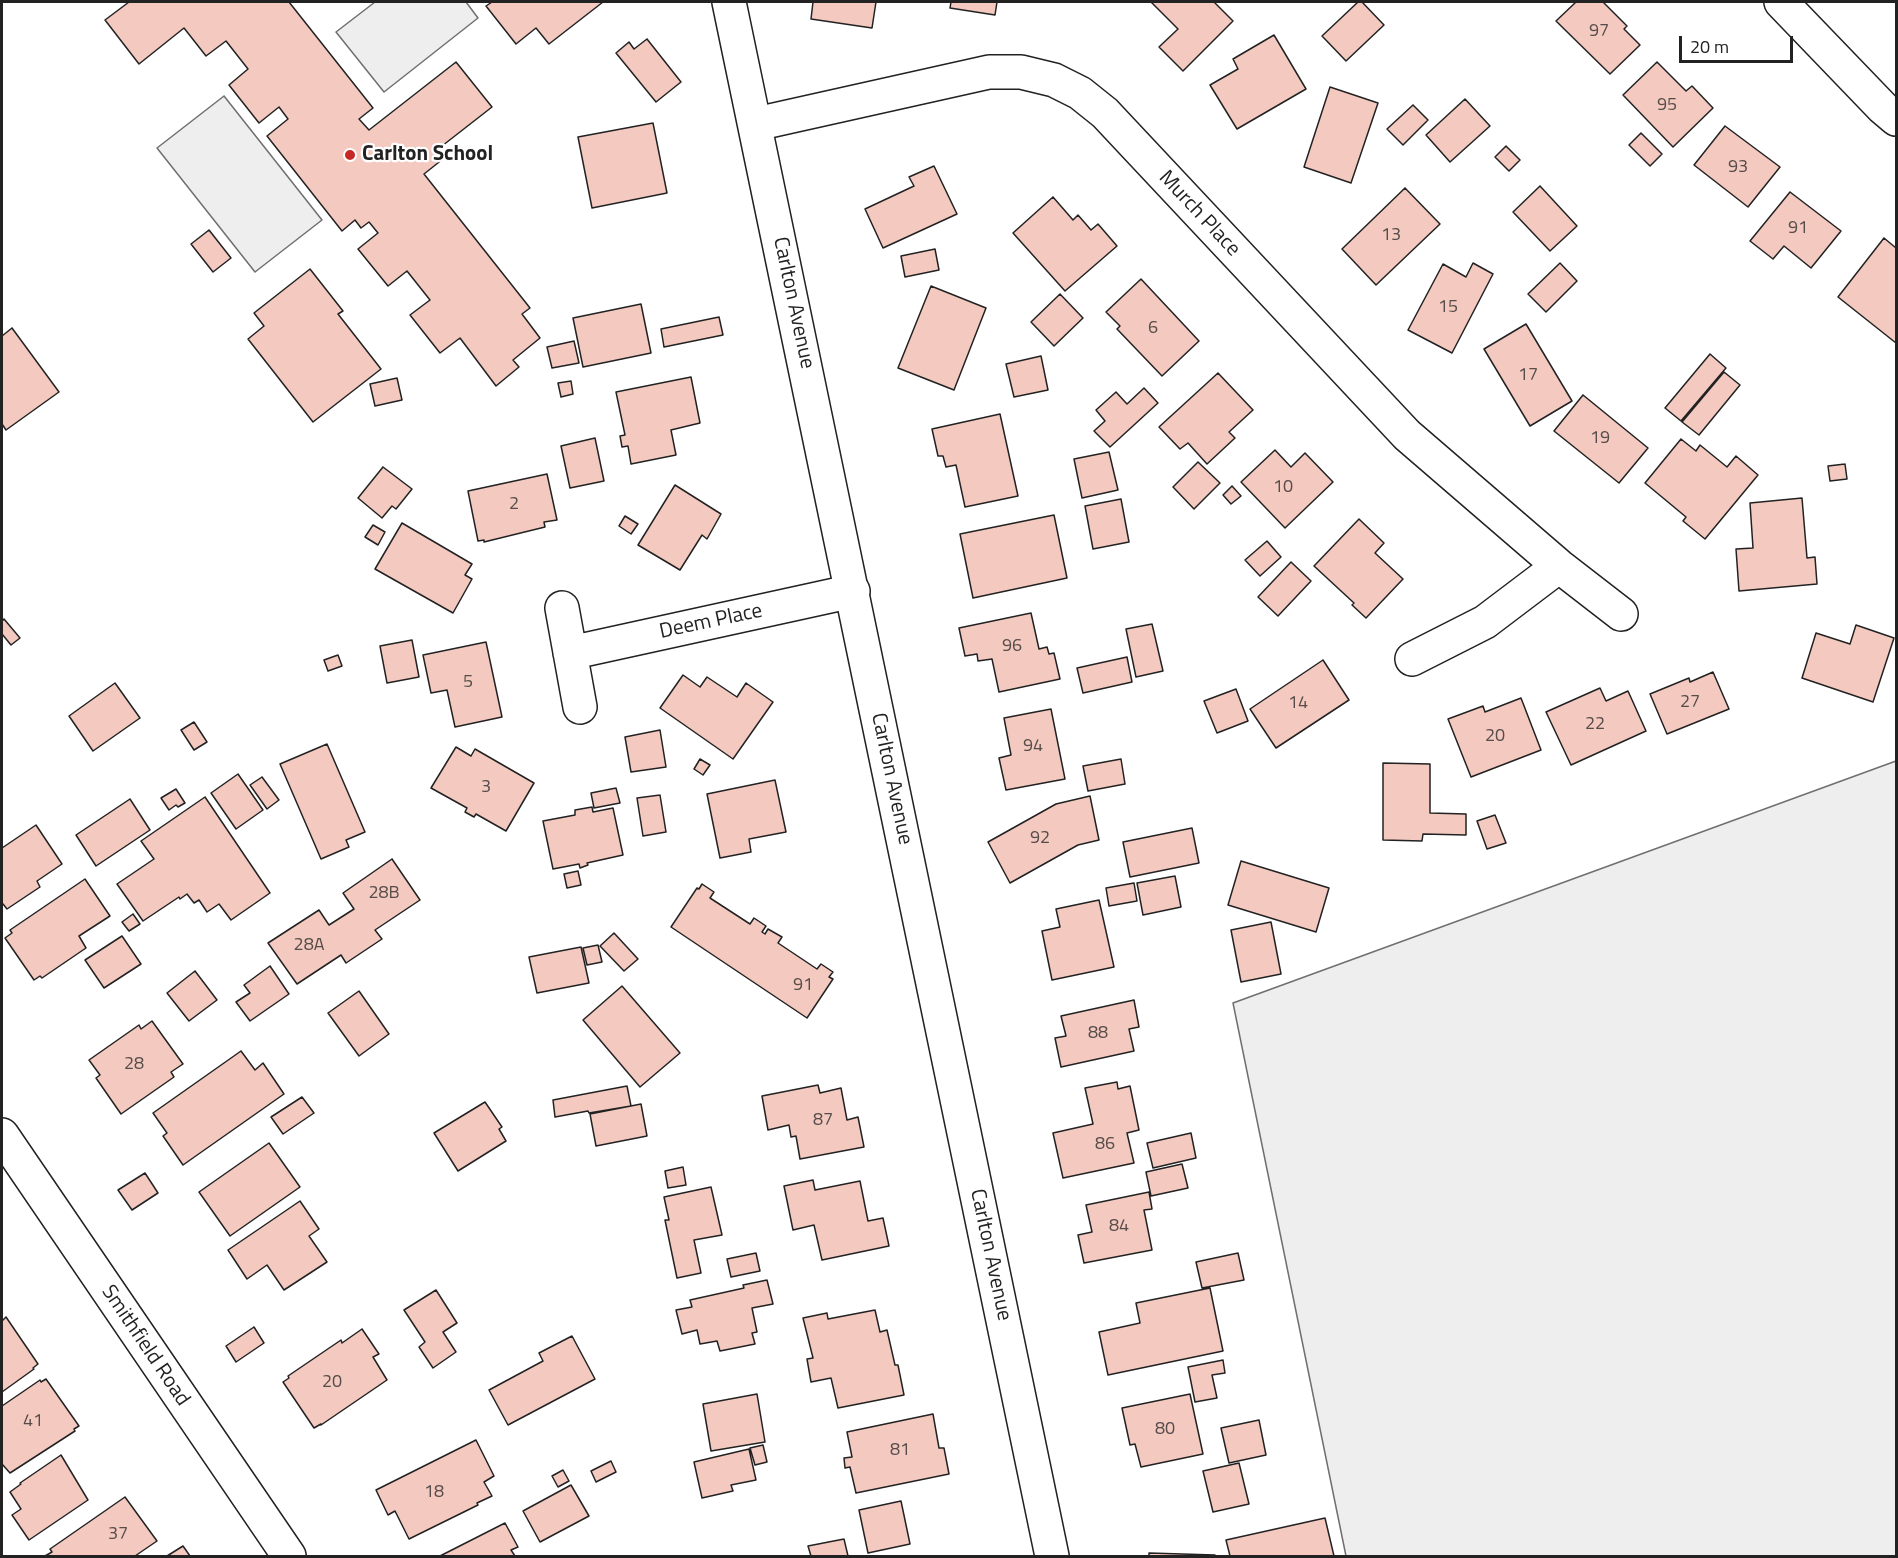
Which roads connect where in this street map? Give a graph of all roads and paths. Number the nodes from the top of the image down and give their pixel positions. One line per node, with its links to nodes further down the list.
1 (729, 2): 4 (main road, Carlton Avenue)
2 (1780, 2): 3 (main road)
3 (1896, 119)
4 (756, 124): 5 (main road, Murch Place); 6 (main road, Carlton Avenue)
5 (1559, 566): 8 (main road, Murch Place); 10 (main road)
6 (853, 591): 9 (main road, Deem Place); 14 (main road, Carlton Avenue)
7 (562, 608): 9 (main road)
8 (1622, 614)
9 (570, 653): 11 (main road)
10 (1412, 659)
11 (580, 706)
12 (2, 1135): 13 (main road, Smithfield Road)
13 (289, 1557)
14 (1052, 1557)

